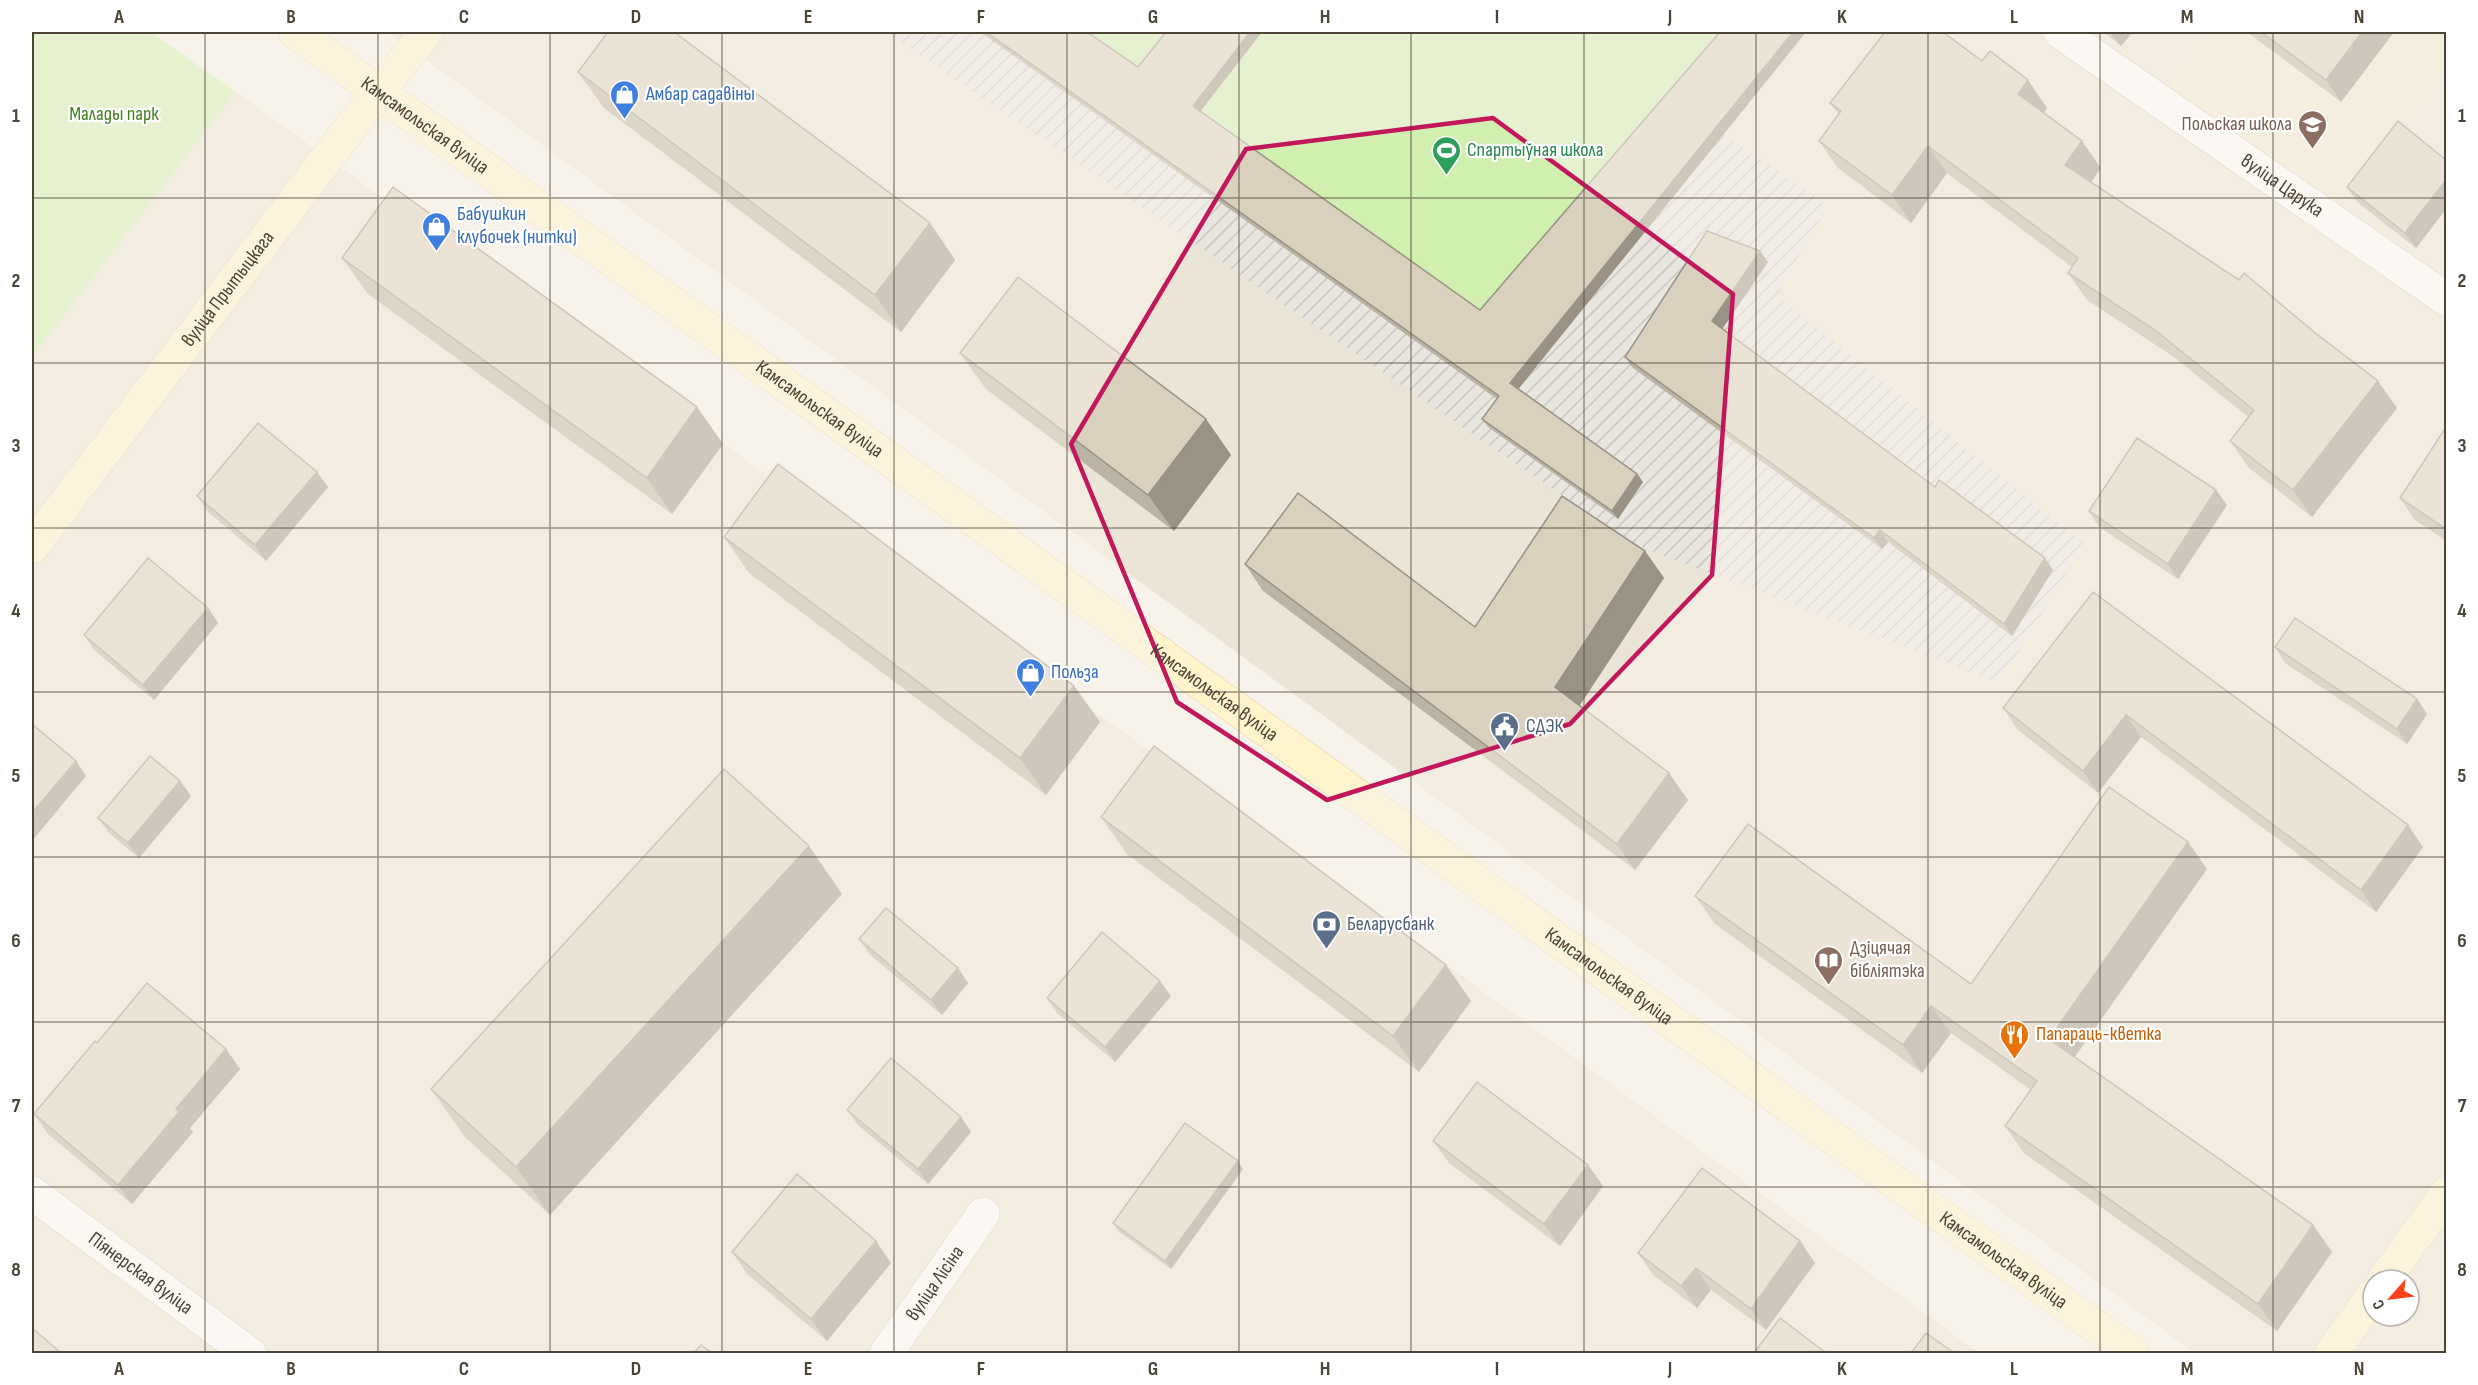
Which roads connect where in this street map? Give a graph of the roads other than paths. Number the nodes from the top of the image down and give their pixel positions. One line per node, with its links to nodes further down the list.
1 (295, 32): 4 (main road, Камсамольская вуліца)
2 (426, 32): 4 (main road, вуліца Прытыцкага)
3 (2060, 32): 5 (street, вуліца Царука)
4 (379, 90): 6 (main road, вуліца Прытыцкага); 14 (main road, Камсамольская вуліца)
5 (2446, 298)
6 (32, 547)
7 (32, 1193): 12 (street, Піянерская вуліца)
8 (2446, 1194): 10 (main road)
9 (983, 1214): 13 (street, вуліца Лісіна)
10 (2393, 1268)
11 (2361, 1312): 15 (main road)
12 (250, 1353)
13 (885, 1353)
14 (2134, 1353)
15 (2331, 1353)

